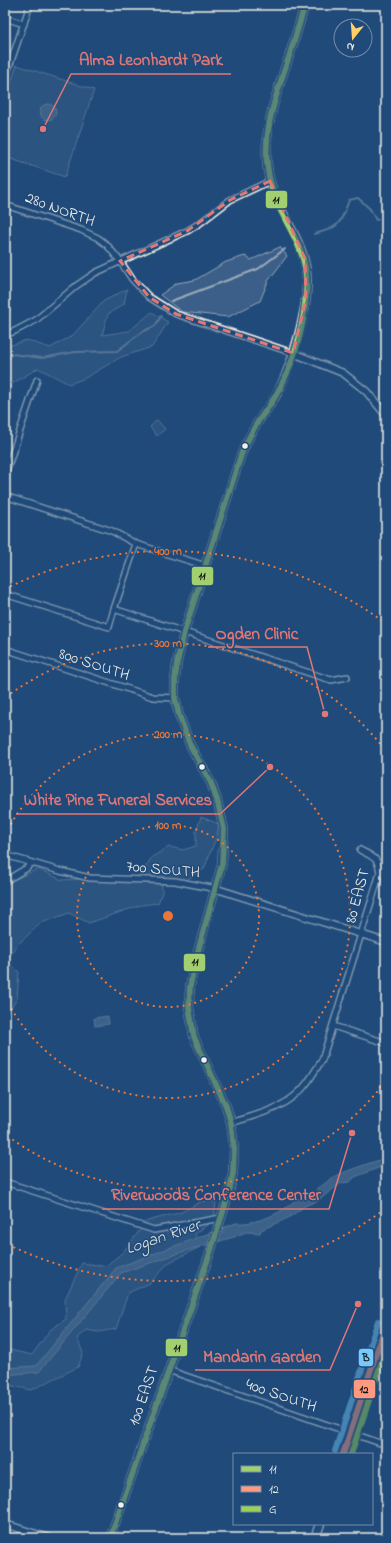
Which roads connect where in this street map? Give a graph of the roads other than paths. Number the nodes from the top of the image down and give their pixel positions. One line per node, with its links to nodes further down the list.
1 (30, 5): 4 (street)
2 (305, 5): 6 (main road, 100 EAST)
3 (5, 18): 4 (street)
4 (24, 24): 5 (street)
5 (5, 79)
6 (270, 181): 8 (street); 10 (main road, 100 EAST)
7 (5, 205): 8 (street, 280 NORTH)
8 (120, 261): 9 (street); 10 (street, 280 NORTH)
9 (5, 334)
10 (293, 353): 12 (street); 17 (main road, 100 EAST)
11 (37, 380): 13 (street)
12 (386, 415)
13 (8, 458): 14 (street)
14 (5, 475)
15 (5, 496): 16 (street)
16 (136, 544): 17 (street); 19 (street)
17 (206, 566): 20 (main road, 100 EAST)
18 (5, 594): 19 (street)
19 (114, 609): 20 (street)
20 (184, 632): 22 (street); 23 (main road, 100 EAST)
21 (5, 649): 23 (street, 800 SOUTH)
22 (347, 677)
23 (175, 698): 28 (main road, 100 EAST)
24 (360, 850): 29 (street, 80 EAST)
25 (5, 855): 26 (street, 700 SOUTH)
26 (31, 863): 27 (street); 28 (street, 700 SOUTH)
27 (5, 881)
28 (217, 889): 29 (street, 700 SOUTH); 33 (main road, 100 EAST)
29 (361, 934): 30 (street, 700 SOUTH); 31 (street, 80 EAST)
30 (386, 942)
31 (333, 1026): 32 (street); 33 (street, 80 EAST)
32 (386, 1043)
33 (231, 1122): 35 (main road, 100 EAST)
34 (5, 1182): 35 (street)
35 (221, 1218): 37 (main road, 100 EAST)
36 (386, 1324): 38 (highway)
37 (168, 1370): 38 (street, 400 SOUTH); 44 (main road, 100 EAST)
38 (350, 1433): 39 (street, 400 SOUTH); 40 (highway)
39 (386, 1445)
40 (343, 1453)
41 (5, 1524): 43 (street)
42 (320, 1525): 45 (highway)
43 (49, 1538)
44 (110, 1538)
45 (315, 1538)

